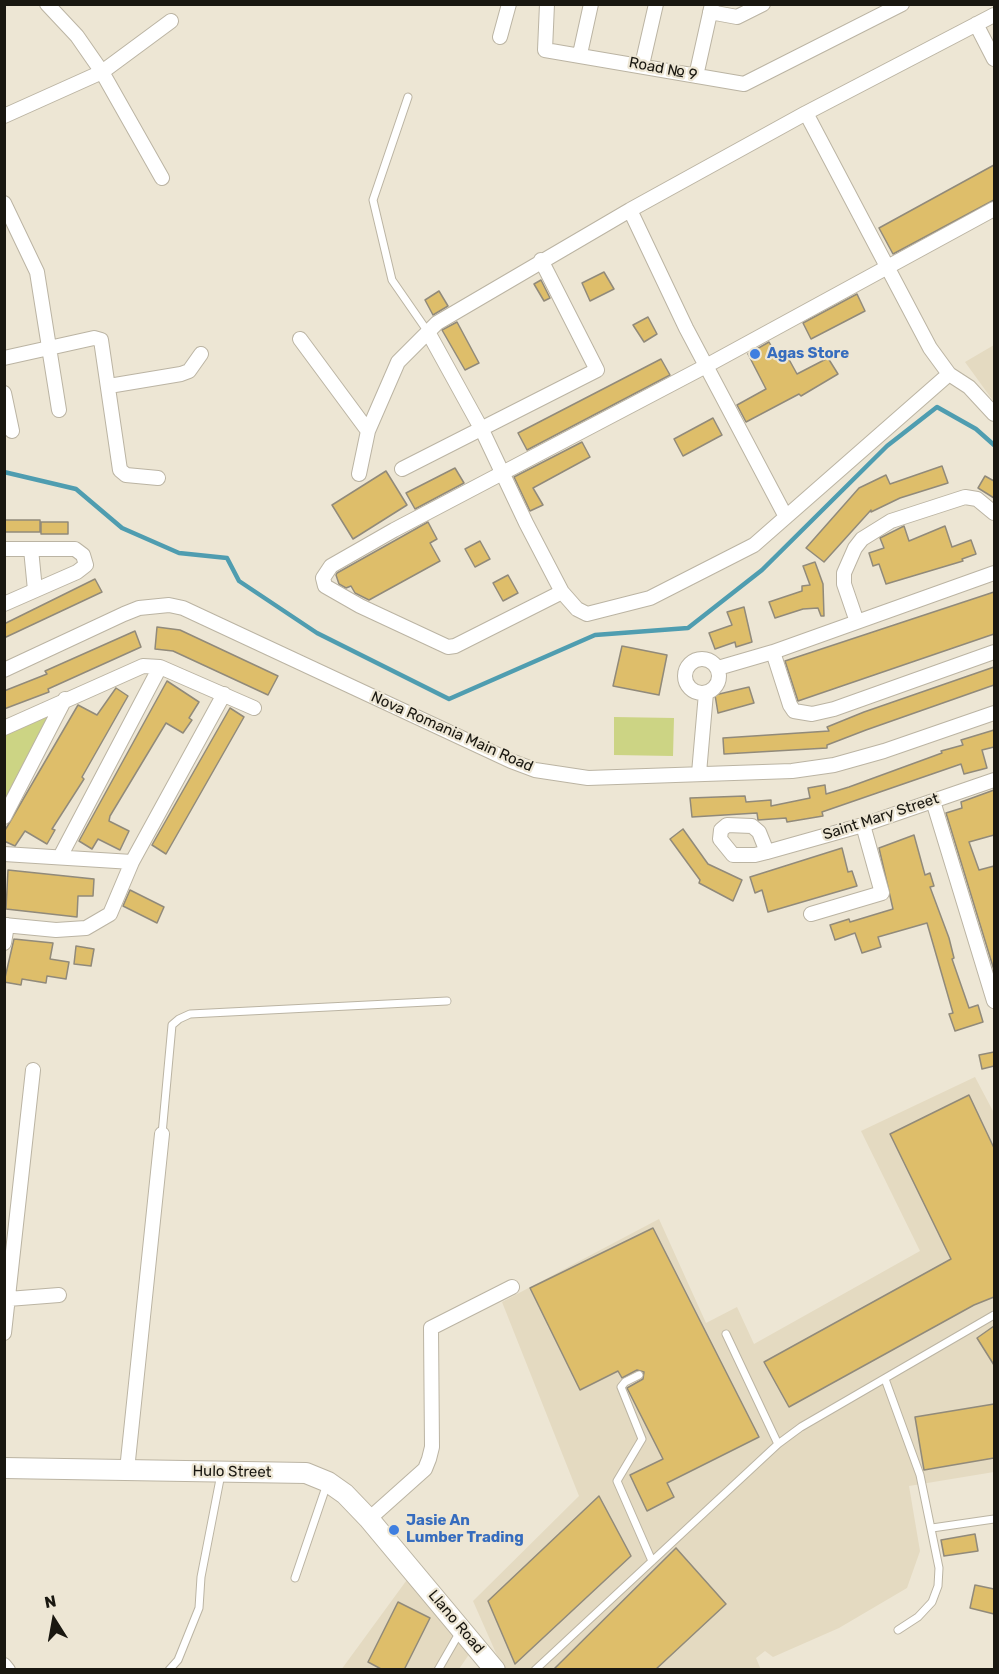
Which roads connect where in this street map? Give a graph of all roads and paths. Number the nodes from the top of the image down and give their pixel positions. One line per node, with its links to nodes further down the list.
1 (47, 4): 18 (street)
2 (509, 4): 14 (street)
3 (547, 4): 15 (street, Road № 9)
4 (591, 4): 15 (street)
5 (656, 4): 17 (street)
6 (763, 4): 9 (street)
7 (868, 4): 11 (street)
8 (902, 4): 11 (street)
9 (711, 8): 19 (street)
10 (994, 15): 13 (street)
11 (875, 18): 19 (street, Road № 9)
12 (171, 21): 18 (street)
13 (976, 24): 16 (street); 21 (street)
14 (500, 38)
15 (580, 54): 17 (street, Road № 9)
16 (994, 59)
17 (642, 65): 19 (street, Road № 9)
18 (102, 72): 22 (street); 23 (street)
19 (696, 76)
20 (408, 97): 29 (lane)
21 (806, 113): 26 (street); 28 (street)
22 (4, 116)
23 (162, 178)
24 (4, 203): 31 (street)
25 (994, 209): 28 (street)
26 (630, 210): 27 (street); 34 (street)
27 (541, 260): 29 (street); 40 (street)
28 (886, 267): 34 (street); 35 (street)
29 (428, 332): 40 (street); 42 (street)
30 (300, 339): 42 (street)
31 (47, 348): 33 (street); 36 (street); 38 (street)
32 (201, 354): 36 (street)
33 (4, 358)
34 (706, 366): 45 (street); 48 (street)
35 (950, 374): 39 (street); 48 (street)
36 (110, 386): 46 (street)
37 (4, 393): 41 (street)
38 (59, 410)
39 (994, 414)
40 (482, 430): 43 (street); 45 (street)
41 (12, 431)
42 (368, 431): 44 (street)
43 (402, 470)
44 (359, 474)
45 (501, 474): 53 (street); 53 (street)
46 (158, 478)
47 (994, 513): 55 (street)
48 (786, 517): 53 (street)
49 (4, 549): 50 (street)
50 (31, 549): 52 (street); 52 (street)
51 (994, 573): 55 (street)
52 (35, 590): 54 (street)
53 (562, 591)
54 (4, 604)
55 (857, 622): 56 (street)
56 (773, 652): 57 (street); 59 (street)
57 (994, 652)
58 (160, 667): 62 (street); 63 (street); 74 (street)
59 (718, 668): 61 (street); 61 (street)
60 (4, 670): 67 (street, Nova Romania Main Road)
61 (706, 693): 67 (street)
62 (224, 694): 64 (street); 75 (street)
63 (65, 699): 66 (street); 70 (street)
64 (254, 708)
65 (994, 713): 67 (street, Nova Romania Main Road)
66 (4, 728)
67 (699, 773)
68 (994, 780): 69 (street, Saint Mary Street)
69 (933, 801): 71 (street, Saint Mary Street); 80 (street)
70 (4, 817)
71 (863, 825): 72 (street, Saint Mary Street); 76 (street)
72 (767, 852)
73 (4, 854): 74 (street)
74 (60, 856): 75 (street)
75 (132, 862): 77 (street)
76 (811, 915)
77 (6, 925): 78 (street)
78 (4, 943)
79 (447, 1001): 82 (lane)
80 (994, 1001)
81 (33, 1070): 85 (street)
82 (162, 1134): 93 (street)
83 (512, 1287): 96 (street)
84 (58, 1295): 85 (street)
85 (8, 1299): 87 (street)
86 (994, 1315): 90 (lane)
87 (4, 1333)
88 (726, 1334): 91 (lane)
89 (639, 1375): 99 (lane)
90 (885, 1379): 91 (lane); 98 (lane)
91 (778, 1444): 99 (lane)
92 (4, 1468): 93 (main road, Hulo Street)
93 (127, 1470): 94 (main road, Hulo Street)
94 (221, 1472): 95 (main road, Hulo Street); 106 (lane)
95 (328, 1482): 96 (main road, Hulo Street); 101 (lane)
96 (369, 1519): 100 (main road, Hulo Street)
97 (994, 1519): 98 (lane)
98 (932, 1528): 103 (lane)
99 (652, 1561): 109 (lane)
100 (417, 1575): 102 (main road, Llano Road)
101 (295, 1578)
102 (462, 1628): 107 (lane); 108 (main road, Llano Road)
103 (898, 1630)
104 (4, 1665): 105 (street)
105 (8, 1670)
106 (169, 1670)
107 (438, 1670)
108 (495, 1670)
109 (535, 1670)

